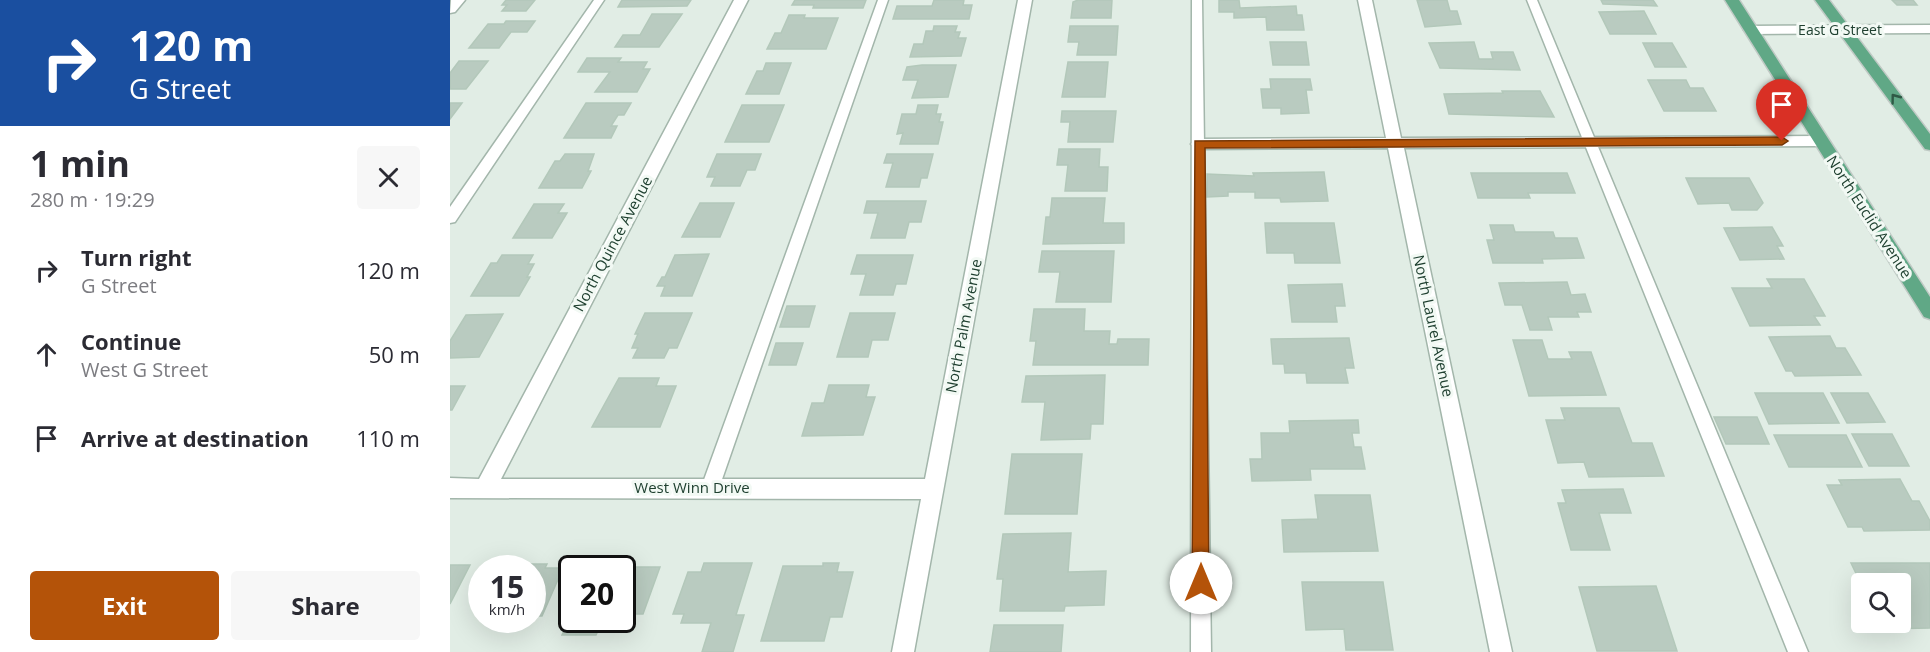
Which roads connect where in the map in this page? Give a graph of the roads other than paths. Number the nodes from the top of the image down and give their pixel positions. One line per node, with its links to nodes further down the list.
1 (458, 0): 11 (street)
2 (599, 0): 20 (lane)
3 (741, 0): 23 (street, North Quince Avenue)
4 (883, 0): 24 (lane)
5 (1025, 0): 25 (street, North Palm Avenue)
6 (1197, 0): 17 (lane)
7 (1365, 0): 18 (street, North Laurel Avenue)
8 (1532, 0): 16 (lane)
9 (1732, 0): 13 (main road, North Euclid Avenue)
10 (1822, 0): 14 (main road)
11 (450, 9)
12 (1930, 29): 14 (street, East G Street)
13 (1751, 30): 14 (street, East G Street); 15 (main road, North Euclid Avenue)
14 (1845, 30): 19 (main road, one-way to 14)
15 (1819, 141): 16 (street); 21 (main road, North Euclid Avenue)
16 (1590, 142): 18 (street); 29 (lane)
17 (1199, 144): 18 (street); 27 (lane)
18 (1395, 145): 28 (street, North Laurel Avenue)
19 (1930, 145)
20 (450, 218)
21 (1930, 312)
22 (450, 488): 23 (street, West Winn Drive)
23 (485, 488): 24 (street, West Winn Drive)
24 (711, 488): 25 (street, West Winn Drive)
25 (934, 489): 26 (street, North Palm Avenue)
26 (903, 652)
27 (1201, 652)
28 (1501, 652)
29 (1798, 652)

